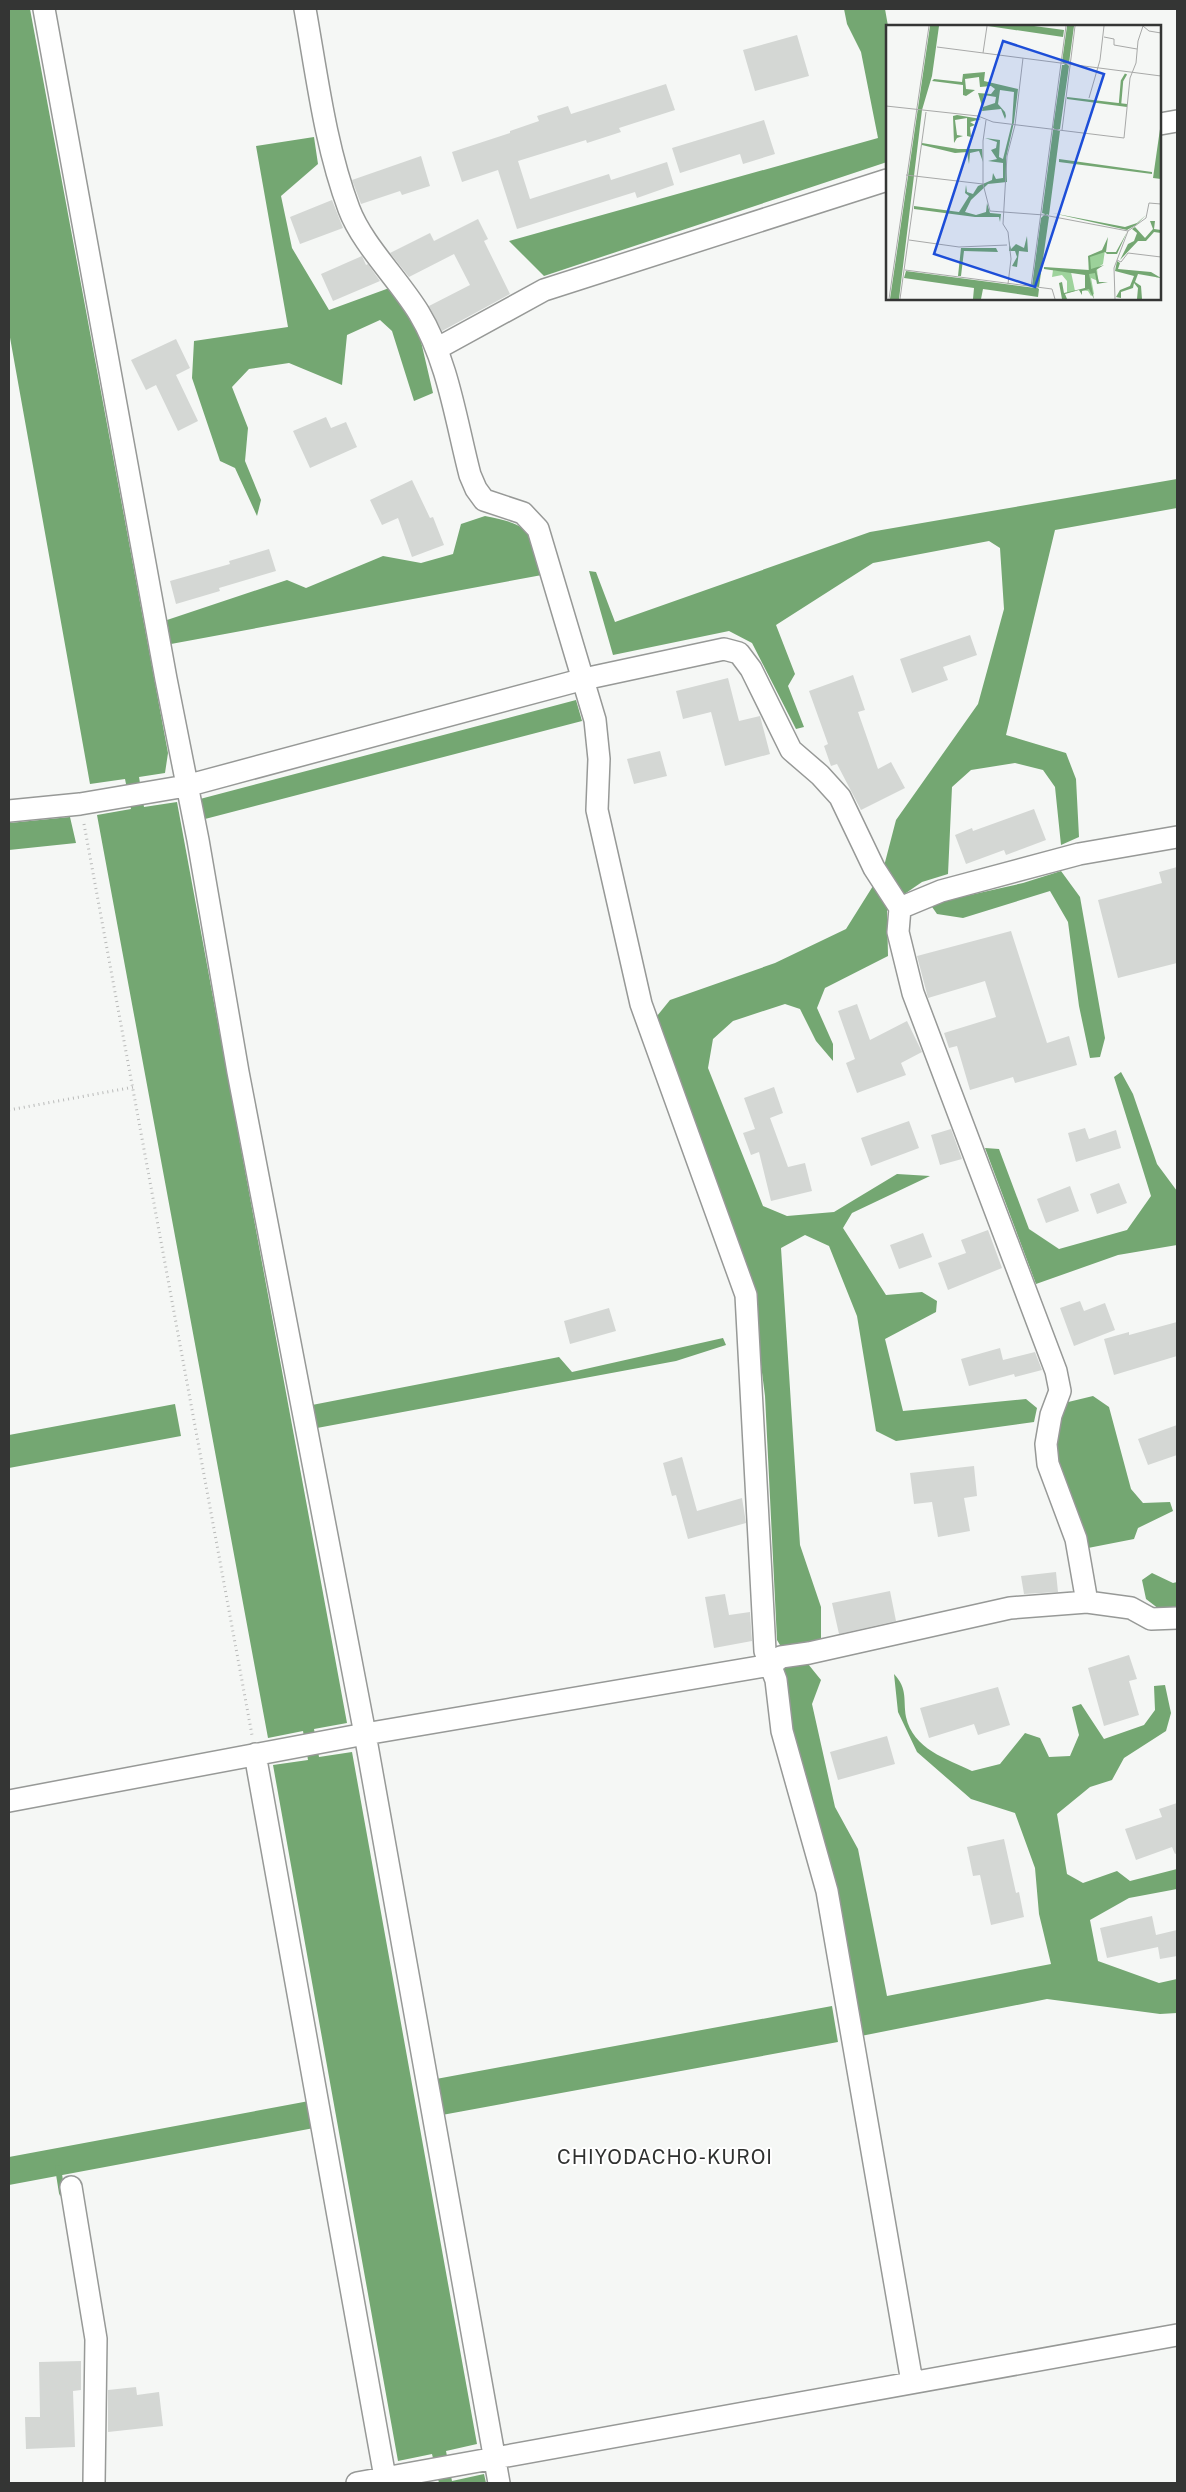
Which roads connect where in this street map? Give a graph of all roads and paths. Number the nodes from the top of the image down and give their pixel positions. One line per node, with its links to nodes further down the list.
1 (44, 9): 8 (street)
2 (305, 9): 6 (street)
3 (1177, 121): 4 (street)
4 (1161, 124)
5 (886, 180): 6 (street)
6 (438, 348): 7 (street)
7 (584, 679): 8 (street); 12 (street); 17 (street)
8 (186, 786): 9 (street); 18 (street)
9 (80, 804): 10 (street); 13 (path)
10 (9, 810)
11 (1177, 837): 12 (street)
12 (900, 908): 15 (street)
13 (134, 1087): 14 (path); 19 (path)
14 (9, 1110)
15 (1086, 1602): 16 (street); 17 (street)
16 (1177, 1618)
17 (776, 1661): 18 (street); 23 (street)
18 (365, 1734): 19 (street); 24 (street)
19 (256, 1754): 20 (street); 25 (street)
20 (9, 1801)
21 (71, 2187): 26 (street)
22 (1177, 2335): 23 (street)
23 (912, 2382): 24 (street)
24 (494, 2459): 25 (street); 28 (street)
25 (386, 2481): 27 (street)
26 (94, 2483)
27 (357, 2483)
28 (499, 2483)

